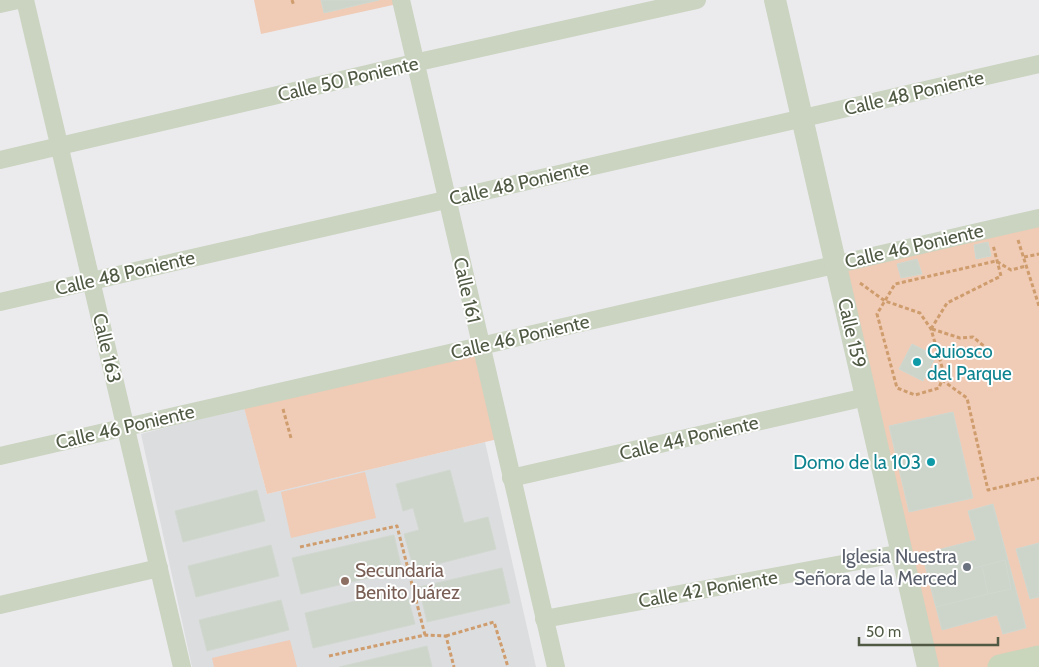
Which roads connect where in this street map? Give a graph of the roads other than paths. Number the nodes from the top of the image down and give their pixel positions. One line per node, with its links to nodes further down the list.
1 (18, 0): 6 (street)
2 (25, 0): 10 (street, Calle 163)
3 (401, 0): 7 (street, Calle 161)
4 (697, 0): 7 (street, Calle 50 Poniente)
5 (775, 0): 9 (street, Calle 159)
6 (0, 4)
7 (414, 63): 10 (street, Calle 50 Poniente); 12 (street, Calle 161)
8 (1039, 64): 9 (street, Calle 48 Poniente)
9 (802, 118): 12 (street, Calle 48 Poniente); 14 (street, Calle 159)
10 (60, 146): 11 (street, Calle 50 Poniente); 15 (street, Calle 163)
11 (0, 160)
12 (446, 200): 15 (street, Calle 48 Poniente); 17 (street, Calle 161)
13 (1039, 218): 14 (street, Calle 46 Poniente)
14 (836, 264): 17 (street, Calle 46 Poniente); 18 (street, Calle 159)
15 (92, 281): 16 (street, Calle 48 Poniente); 19 (street, Calle 163)
16 (0, 302)
17 (480, 346): 19 (street, Calle 46 Poniente); 21 (street, Calle 161)
18 (866, 397): 21 (street, Calle 44 Poniente); 22 (street, Calle 159)
19 (126, 427): 20 (street, Calle 46 Poniente); 23 (street, Calle 163)
20 (0, 456)
21 (511, 478): 25 (street, Calle 161)
22 (902, 553): 25 (street, Calle 42 Poniente); 29 (street, Calle 159)
23 (159, 568): 24 (street); 27 (street, Calle 163)
24 (0, 605)
25 (544, 619): 28 (street, Calle 161)
26 (1039, 658): 30 (main road)
27 (182, 667)
28 (556, 667)
29 (928, 667)
30 (1000, 667)

